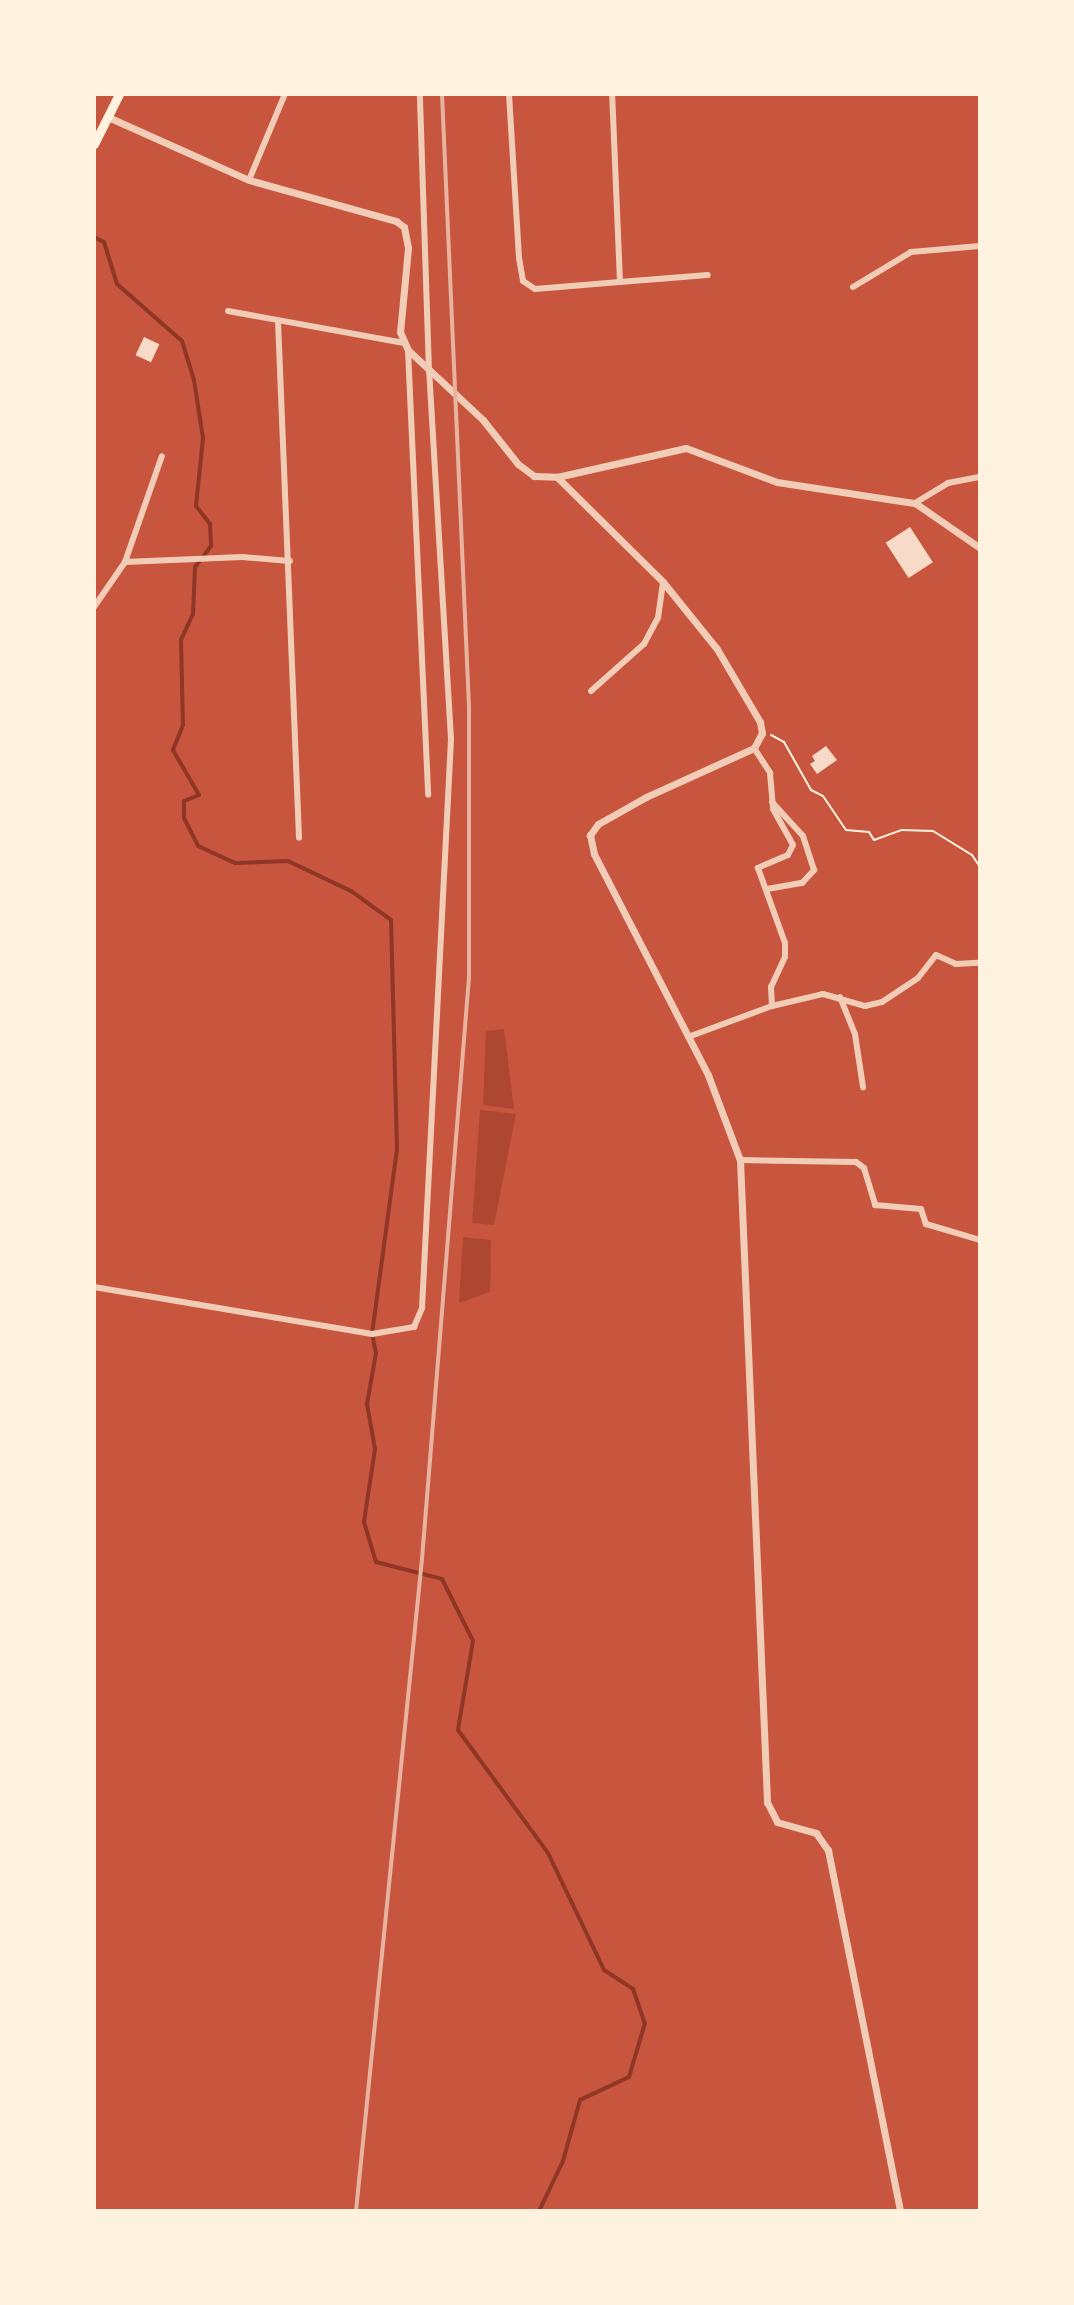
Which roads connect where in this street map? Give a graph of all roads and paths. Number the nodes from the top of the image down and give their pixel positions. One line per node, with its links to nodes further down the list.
1 (119, 94): 6 (highway)
2 (285, 94): 8 (street)
3 (420, 94): 16 (street)
4 (509, 94): 11 (street)
5 (612, 94): 11 (street)
6 (108, 117): 7 (highway); 8 (street)
7 (94, 144)
8 (249, 180): 15 (street)
9 (980, 246): 12 (street)
10 (708, 275): 11 (street)
11 (620, 282)
12 (853, 287)
13 (228, 311): 14 (street)
14 (278, 321): 15 (street); 22 (street)
15 (406, 346): 16 (street); 29 (street)
16 (429, 371): 18 (street); 41 (street)
17 (162, 456): 23 (street)
18 (557, 477): 20 (street); 24 (street)
19 (980, 477): 20 (street)
20 (915, 503): 21 (street)
21 (980, 548)
22 (290, 561): 23 (street); 31 (street)
23 (125, 562): 25 (street)
24 (663, 582): 26 (street); 27 (street)
25 (94, 607)
26 (591, 691)
27 (762, 733): 28 (street); 32 (path)
28 (754, 748): 30 (street); 37 (street)
29 (428, 795)
30 (772, 802): 33 (street); 33 (street)
31 (299, 838)
32 (980, 867)
33 (767, 889): 36 (street)
34 (978, 963): 35 (street)
35 (840, 997): 36 (street); 38 (street)
36 (772, 1006): 37 (street)
37 (688, 1037): 39 (street)
38 (863, 1087)
39 (740, 1160): 40 (street); 42 (street)
40 (980, 1240)
41 (94, 1287)
42 (900, 2211)

